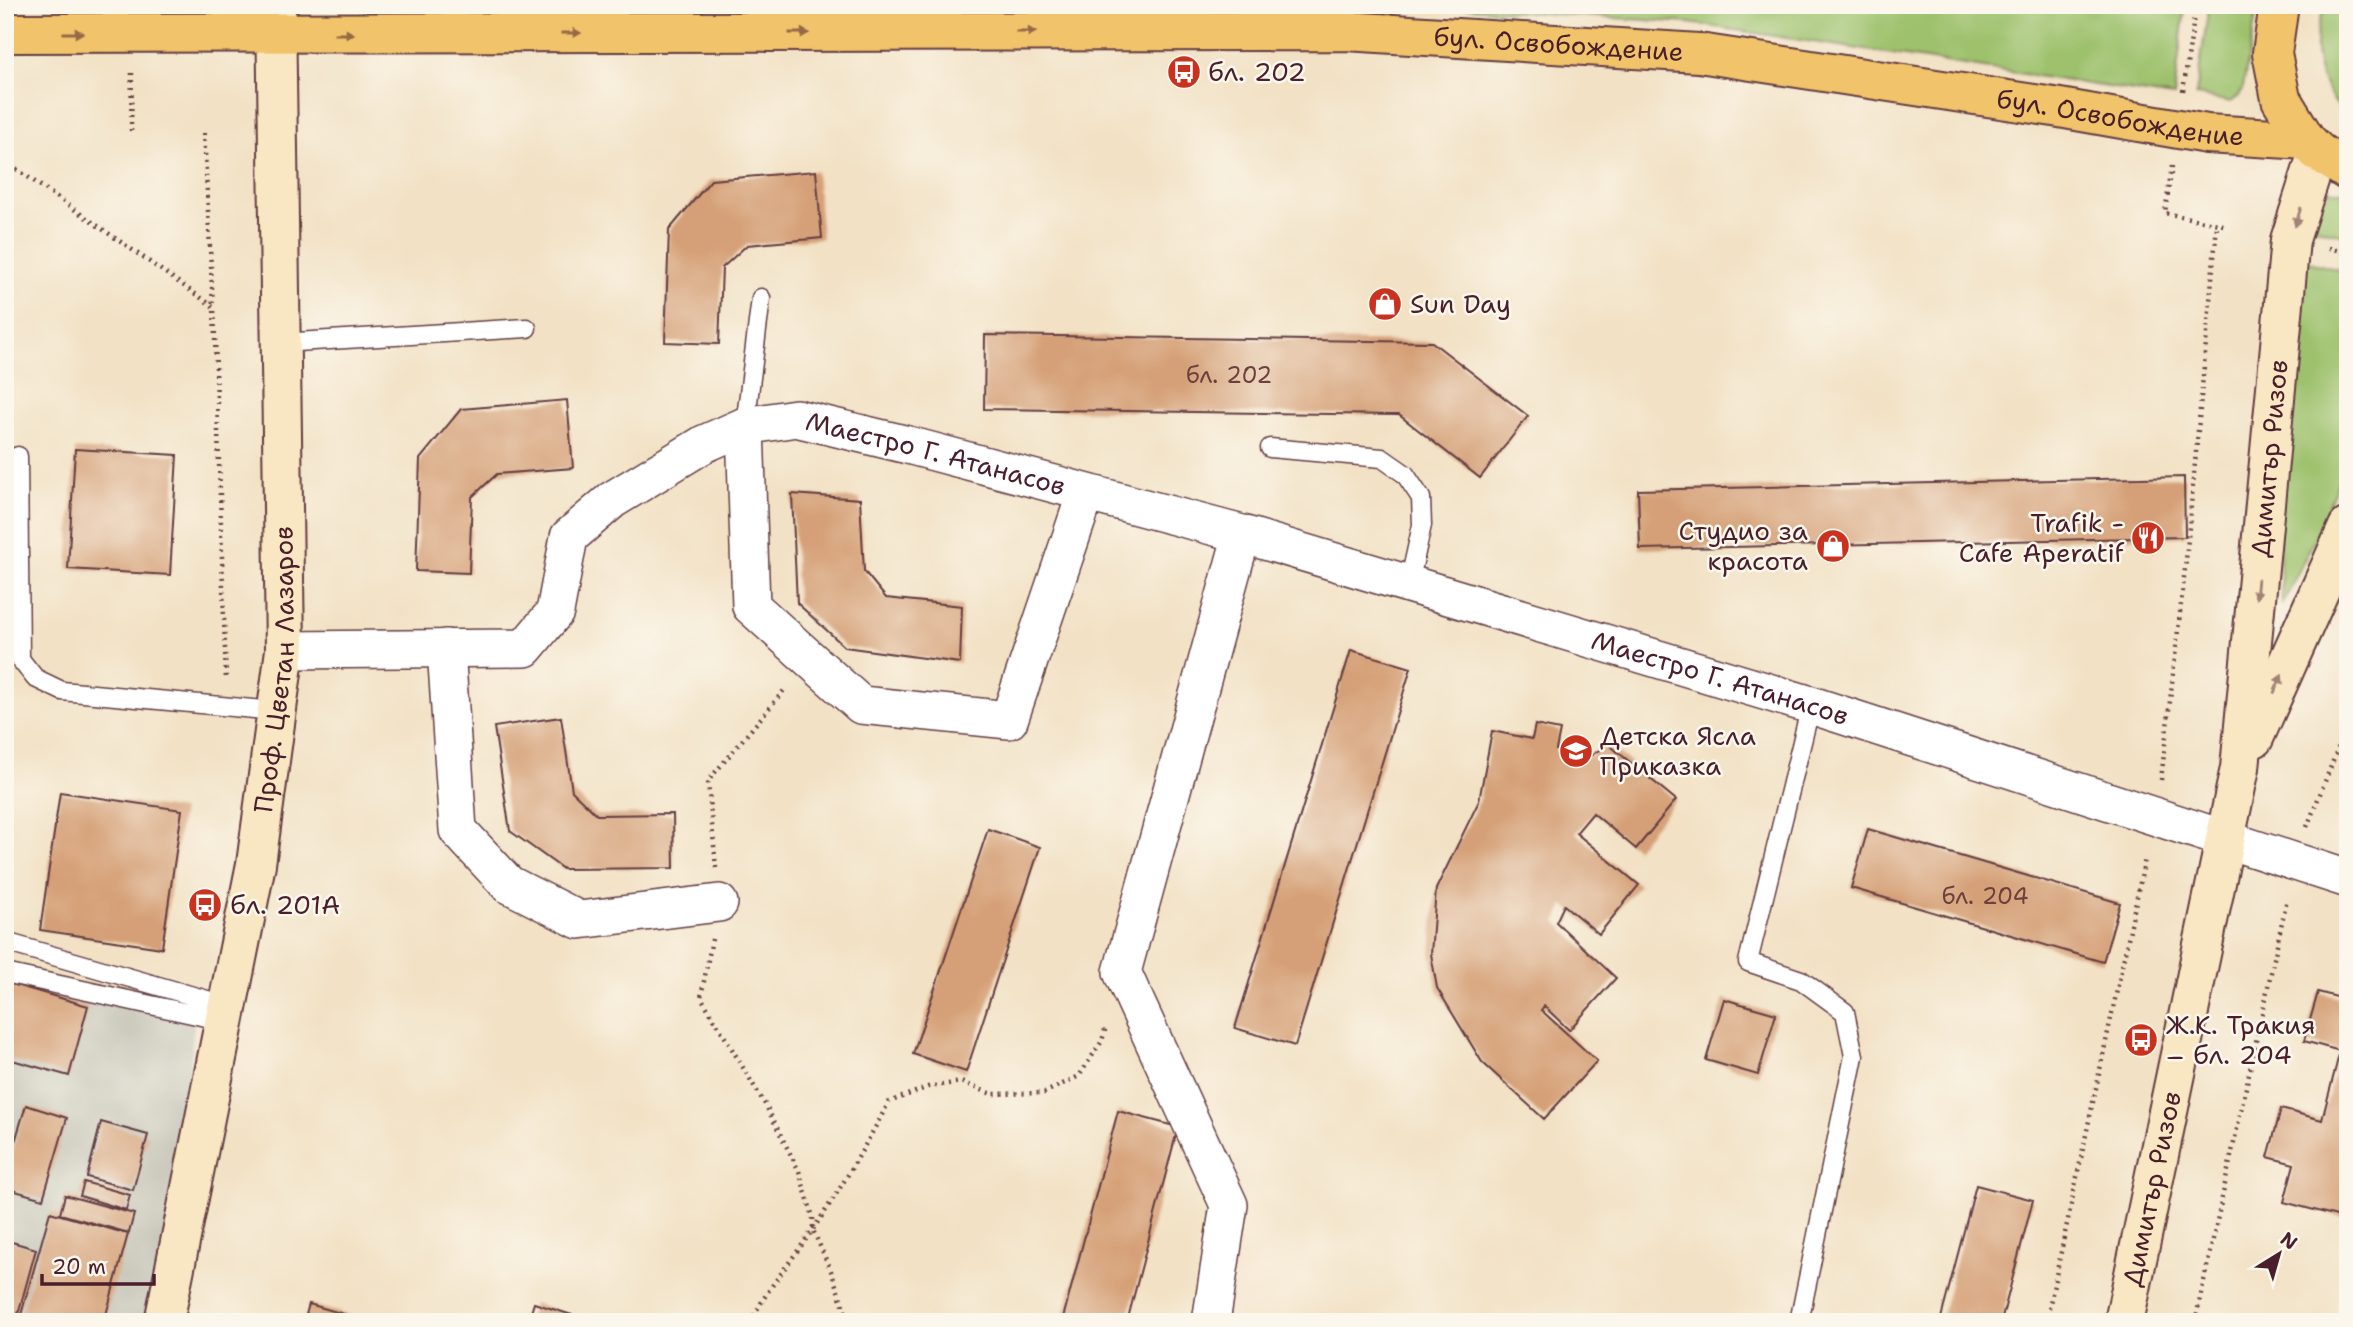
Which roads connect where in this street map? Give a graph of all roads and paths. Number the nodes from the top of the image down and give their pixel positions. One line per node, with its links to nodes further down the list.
1 (2196, 5): 5 (path)
2 (2279, 5): 7 (main road)
3 (276, 20): 4 (main road, бул. Освобождение, one-way to 3); 7 (main road, бул. Освобождение, one-way to 7); 15 (street, Проф. Цветан Лазаров)
4 (5, 33)
5 (2182, 96)
6 (204, 133): 13 (path)
7 (2324, 154): 30 (street, Димитър Ризов, one-way to 30)
8 (5, 160): 13 (path)
9 (2172, 163): 10 (path)
10 (2217, 225): 11 (path); 31 (path)
11 (2228, 226)
12 (761, 298): 16 (lane)
13 (214, 307): 27 (path)
14 (527, 328): 15 (lane)
15 (280, 343): 24 (street, Проф. Цветан Лазаров)
16 (745, 426): 19 (street, Маестро Г. Атанасов); 23 (street); 25 (street, Маестро Г. Атанасов)
17 (1270, 448): 22 (lane)
18 (18, 456): 27 (lane)
19 (1086, 493): 21 (street, Маестро Г. Атанасов); 25 (street, Маестро Г. Атанасов)
20 (2348, 527): 30 (street, Димитър Ризов, one-way to 20)
21 (1242, 534): 22 (street, Маестро Г. Атанасов); 39 (street)
22 (1409, 584): 26 (street, Маестро Г. Атанасов)
23 (446, 648): 24 (street); 37 (street)
24 (285, 650): 28 (street, Проф. Цветан Лазаров)
25 (810, 659): 37 (path)
26 (1811, 705): 33 (street, Маестро Г. Атанасов); 47 (lane)
27 (227, 707): 28 (lane)
28 (275, 711): 41 (street, Проф. Цветан Лазаров)
29 (2348, 723): 32 (path)
30 (2240, 768): 33 (street, Димитър Ризов)
31 (2160, 788)
32 (2306, 831)
33 (2225, 841): 35 (street, Маестро Г. Атанасов); 49 (street, Димитър Ризов)
34 (2145, 859): 48 (path)
35 (2348, 879)
36 (2287, 898): 50 (path)
37 (719, 903): 42 (path)
38 (5, 942): 41 (lane)
39 (1122, 972): 42 (path); 46 (street)
40 (5, 973): 41 (lane)
41 (226, 1014): 43 (street, Проф. Цветан Лазаров)
42 (813, 1230): 44 (path); 45 (path)
43 (164, 1322)
44 (751, 1322)
45 (849, 1322)
46 (1211, 1322)
47 (1799, 1322)
48 (2046, 1322)
49 (2124, 1322)
50 (2195, 1322)

